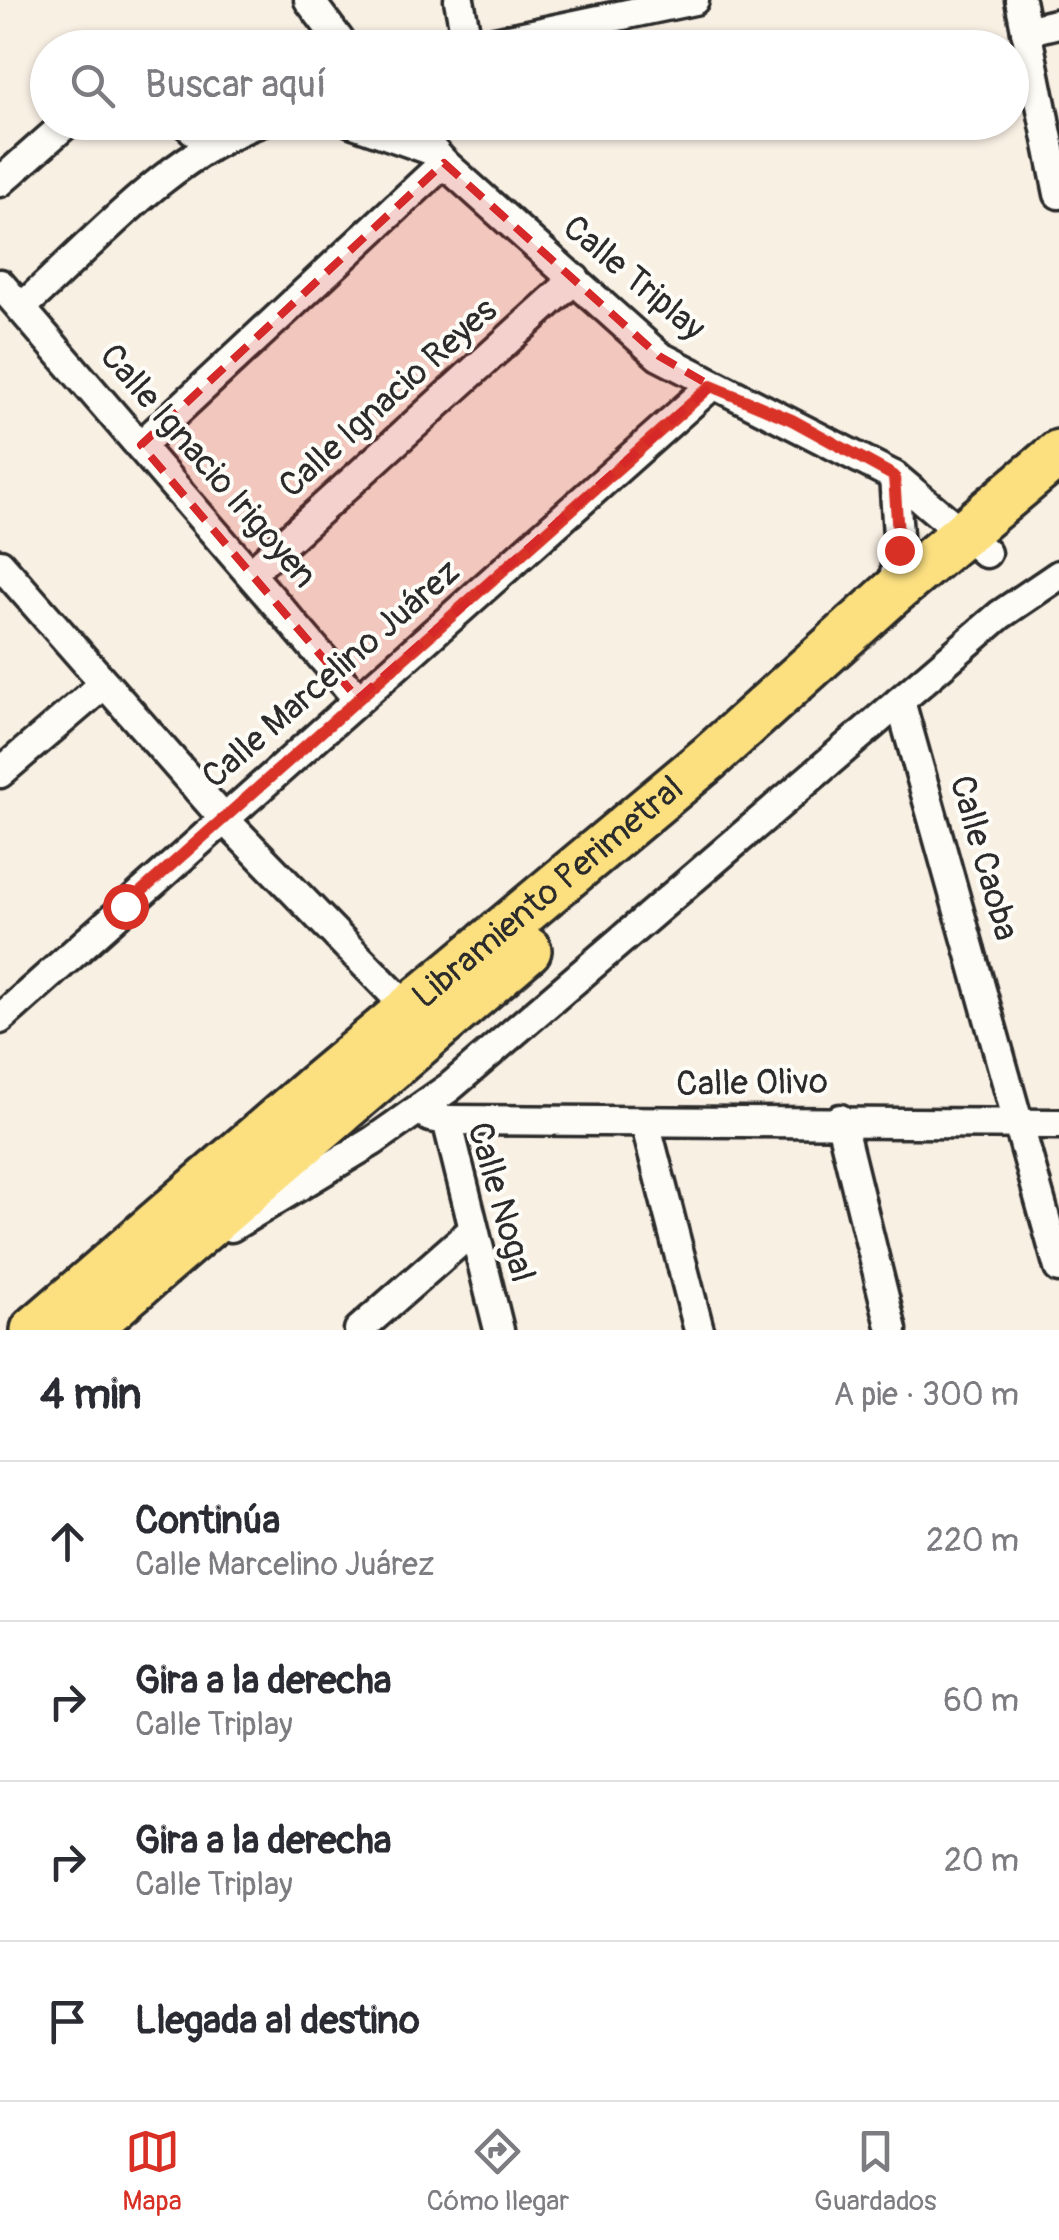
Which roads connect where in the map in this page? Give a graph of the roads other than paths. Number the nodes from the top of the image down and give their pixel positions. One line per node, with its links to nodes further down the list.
1 (308, 0): 7 (street)
2 (460, 0): 8 (street)
3 (694, 0): 5 (street)
4 (1020, 0): 10 (street)
5 (649, 5): 9 (street)
6 (1059, 23): 10 (street)
7 (331, 30)
8 (464, 30)
9 (541, 30)
10 (1026, 30)
11 (1029, 45): 20 (street)
12 (48, 140): 19 (street)
13 (204, 140): 17 (street)
14 (222, 140): 17 (street)
15 (396, 140): 18 (street)
16 (423, 140): 18 (street, Calle Triplay)
17 (210, 146): 23 (street)
18 (438, 157): 21 (street, Calle Triplay); 25 (street)
19 (0, 182)
20 (1059, 194)
21 (574, 279): 24 (street, Calle Triplay); 31 (street, Calle Ignacio Reyes)
22 (0, 284): 23 (street, Calle Ignacio Irigoyen)
23 (21, 308): 25 (street, Calle Ignacio Irigoyen)
24 (711, 386): 27 (street, Calle Triplay); 35 (street, Calle Marcelino Juárez)
25 (141, 445): 31 (street, Calle Ignacio Irigoyen)
26 (1059, 453): 29 (main road, Libramiento Perimetral)
27 (894, 476): 29 (street, Calle Triplay); 33 (street)
28 (1059, 492): 29 (main road, Libramiento Perimetral)
29 (976, 543): 33 (main road, Libramiento Perimetral); 40 (main road, Libramiento Perimetral)
30 (0, 564): 34 (street)
31 (252, 572): 35 (street, Calle Ignacio Irigoyen)
32 (1058, 577): 36 (street)
33 (892, 593): 40 (main road, Libramiento Perimetral)
34 (104, 685): 37 (street); 38 (street)
35 (358, 699): 38 (street, Calle Marcelino Juárez)
36 (900, 701): 41 (street); 45 (street, Calle Caoba)
37 (0, 774)
38 (224, 819): 39 (street, Calle Marcelino Juárez); 40 (street)
39 (0, 1019)
40 (420, 1022): 48 (main road, Libramiento Perimetral); 51 (main road, Libramiento Perimetral)
41 (413, 1115): 42 (street, Calle Nogal); 48 (street)
42 (447, 1120): 44 (street, Calle Olivo); 47 (street, Calle Nogal)
43 (840, 1120): 44 (street, Calle Olivo); 45 (street, Calle Olivo); 56 (street)
44 (645, 1122): 55 (street)
45 (1022, 1123): 46 (street, Calle Olivo); 49 (street, Calle Caoba)
46 (1059, 1124)
47 (473, 1230): 53 (street); 54 (street, Calle Nogal)
48 (176, 1248): 50 (main road, Libramiento Perimetral)
49 (1059, 1268)
50 (123, 1310): 52 (main road, Libramiento Perimetral)
51 (34, 1330)
52 (86, 1330)
53 (358, 1330)
54 (498, 1330)
55 (699, 1330)
56 (892, 1330)

